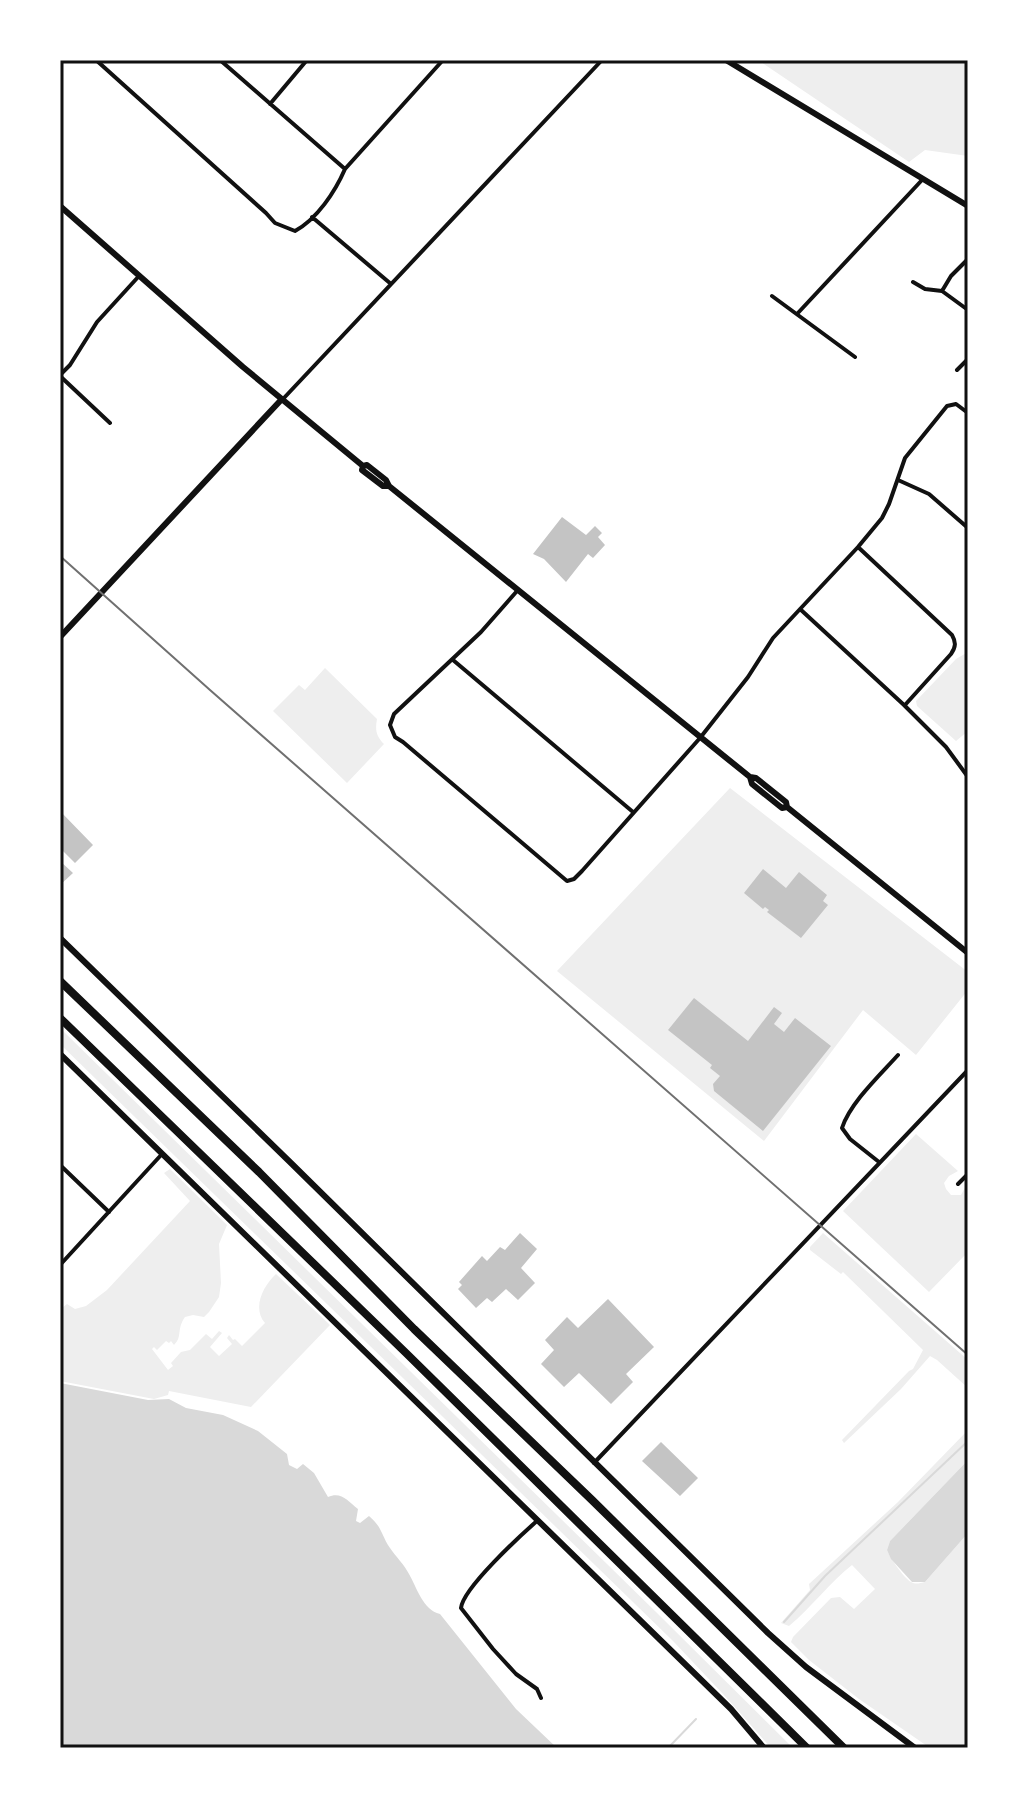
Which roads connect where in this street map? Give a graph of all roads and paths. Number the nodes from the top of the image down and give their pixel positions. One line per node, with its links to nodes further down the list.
1 (96, 60): 12 (street)
2 (220, 60): 7 (street)
3 (307, 60): 7 (street)
4 (443, 60): 8 (street)
5 (602, 60): 16 (street)
6 (726, 60): 9 (street)
7 (270, 104): 8 (street)
8 (345, 169): 12 (street)
9 (922, 180): 11 (street); 20 (street)
10 (60, 206): 14 (street)
11 (968, 206)
12 (312, 217): 16 (street)
13 (968, 259): 17 (street)
14 (139, 276): 24 (street); 25 (street)
15 (913, 282): 17 (street)
16 (391, 284): 25 (street)
17 (942, 291): 19 (street)
18 (772, 296): 20 (street)
19 (968, 310)
20 (797, 314): 21 (street)
21 (855, 357)
22 (968, 359): 23 (street)
23 (957, 370)
24 (60, 376): 27 (street)
25 (281, 400): 31 (street); 33 (street)
26 (968, 413): 28 (street)
27 (110, 423)
28 (898, 480): 29 (street); 30 (street)
29 (968, 528)
30 (858, 547): 32 (street); 35 (street)
31 (517, 591): 34 (street); 36 (street)
32 (800, 609): 35 (street); 36 (street)
33 (60, 637)
34 (453, 660): 38 (street); 38 (street)
35 (904, 705): 37 (street)
36 (700, 738): 38 (street); 40 (street)
37 (968, 777)
38 (633, 812)
39 (60, 938): 53 (street)
40 (968, 953)
41 (60, 981): 58 (highway)
42 (60, 1018): 57 (highway)
43 (60, 1054): 46 (street)
44 (898, 1055): 47 (street)
45 (968, 1070): 47 (street)
46 (162, 1154): 51 (street); 54 (street)
47 (879, 1162): 53 (street)
48 (60, 1165): 51 (street)
49 (968, 1174): 50 (street)
50 (958, 1184)
51 (109, 1212): 52 (street)
52 (60, 1265)
53 (594, 1463): 59 (street)
54 (538, 1520): 55 (street); 56 (street)
55 (541, 1698)
56 (764, 1748)
57 (807, 1748)
58 (844, 1748)
59 (915, 1748)

